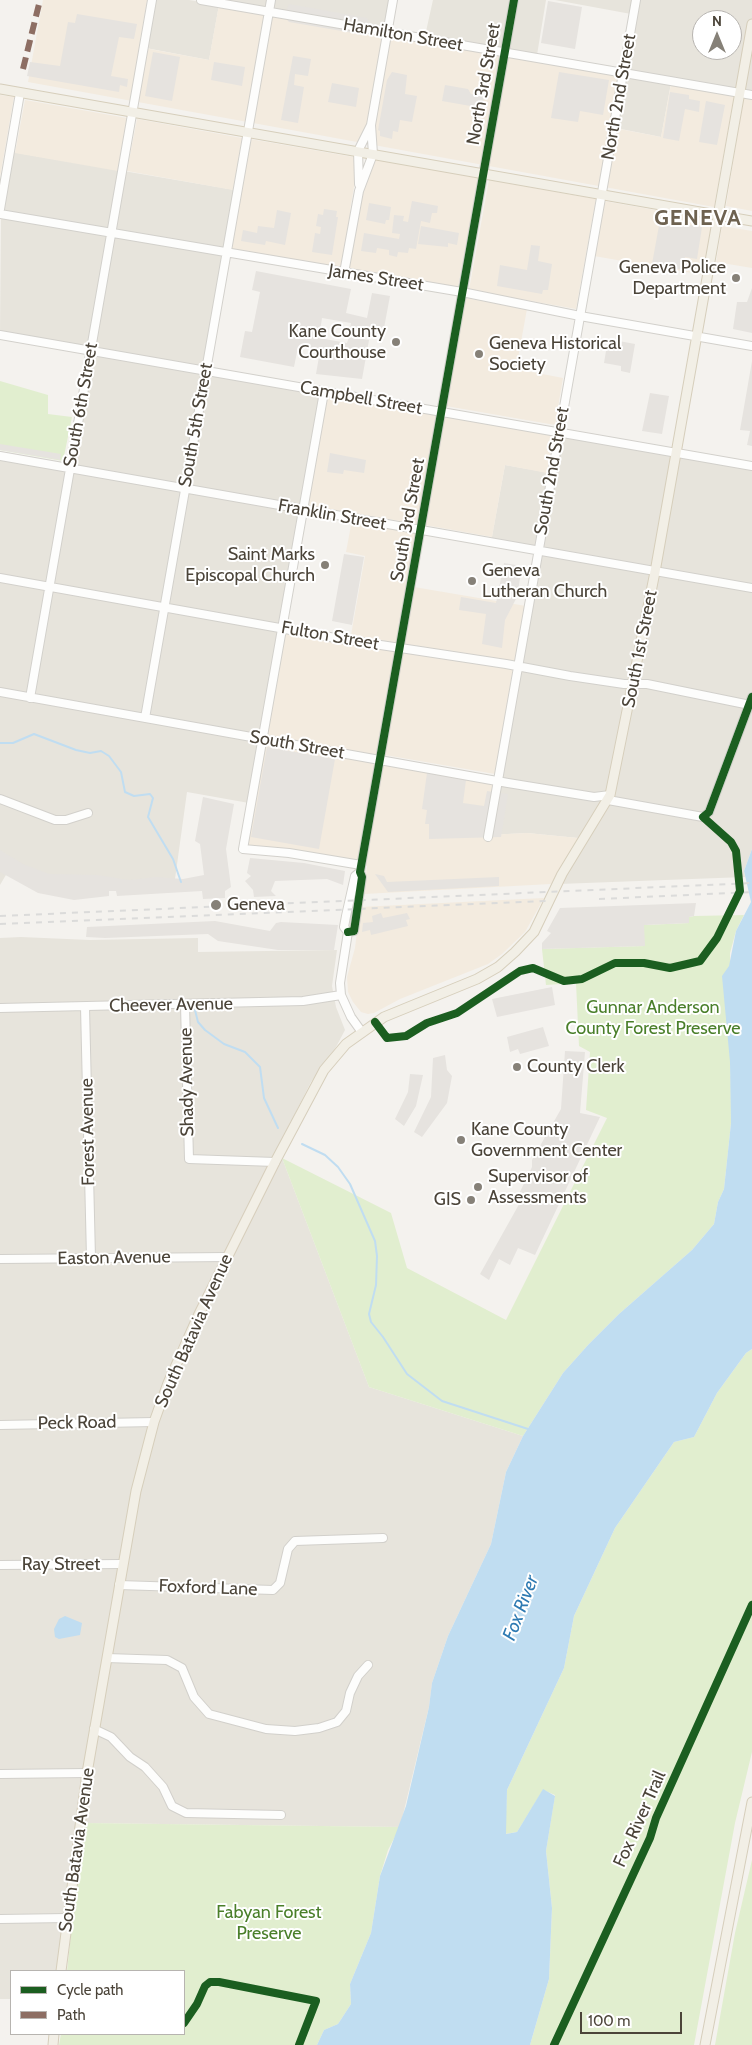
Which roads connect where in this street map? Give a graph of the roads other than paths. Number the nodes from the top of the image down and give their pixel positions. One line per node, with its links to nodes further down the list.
1 (152, 0): 16 (street, South 6th Street)
2 (201, 0): 7 (street, Hamilton Street)
3 (271, 0): 7 (street, South 5th Street)
4 (393, 0): 9 (street)
5 (514, 0): 10 (street, North 3rd Street)
6 (636, 0): 11 (street, North 2nd Street)
7 (270, 11): 9 (street, Hamilton Street); 18 (street, South 5th Street)
8 (752, 24): 14 (main road, South 1st Street)
9 (387, 32): 10 (street, Hamilton Street); 17 (street)
10 (505, 52): 11 (street, Hamilton Street); 21 (street, North 3rd Street)
11 (623, 73): 14 (street, Hamilton Street); 23 (street, North 2nd Street)
12 (0, 89): 13 (main road)
13 (20, 92): 16 (main road); 24 (street)
14 (740, 93): 15 (street, Hamilton Street); 26 (main road, South 1st Street)
15 (752, 95)
16 (133, 112): 18 (main road); 28 (street, South 6th Street)
17 (371, 125): 19 (street); 20 (street)
18 (247, 132): 19 (main road); 29 (street, South 5th Street)
19 (358, 151): 20 (main road); 22 (street)
20 (373, 154): 21 (main road); 22 (street)
21 (482, 174): 23 (main road); 31 (street, South 3rd Street)
22 (359, 191): 30 (street)
23 (602, 195): 26 (main road); 32 (street, South 2nd Street)
24 (0, 209)
25 (0, 214): 28 (street, James Street)
26 (718, 216): 27 (main road); 34 (main road, South 1st Street)
27 (752, 221)
28 (112, 234): 29 (street, James Street); 36 (street, South 6th Street)
29 (227, 254): 30 (street, James Street); 37 (street, South 5th Street)
30 (344, 273): 31 (street, James Street)
31 (462, 292): 32 (street, James Street); 39 (street, South 3rd Street)
32 (580, 316): 34 (street, James Street); 40 (street, South 2nd Street)
33 (0, 335): 36 (street, Campbell Street)
34 (697, 336): 35 (street, James Street); 41 (main road, South 1st Street)
35 (752, 346)
36 (91, 351): 37 (street, Campbell Street); 44 (street, South 6th Street)
37 (206, 371): 38 (street, Campbell Street); 45 (street, South 5th Street)
38 (324, 392): 39 (street, Campbell Street); 46 (street)
39 (442, 412): 40 (street, Campbell Street); 47 (street, South 3rd Street)
40 (558, 432): 41 (street, Campbell Street); 48 (street, South 2nd Street)
41 (676, 453): 43 (street, Campbell Street); 49 (main road, South 1st Street)
42 (0, 456): 44 (street, Franklin Street)
43 (752, 466)
44 (70, 469): 45 (street, Franklin Street); 51 (street, South 6th Street)
45 (185, 489): 46 (street, Franklin Street); 53 (street, South 5th Street)
46 (303, 510): 47 (street, Franklin Street); 54 (street)
47 (421, 529): 48 (street, Franklin Street); 55 (street, South 3rd Street)
48 (538, 550): 49 (street, Franklin Street); 56 (street, South 2nd Street)
49 (656, 572): 52 (street, Franklin Street); 57 (main road, South 1st Street)
50 (0, 578): 51 (street, Fulton Street)
51 (49, 587): 53 (street, Fulton Street); 59 (street, South 6th Street)
52 (752, 588)
53 (164, 607): 54 (street, Fulton Street); 61 (street, South 5th Street)
54 (282, 628): 55 (street, Fulton Street); 62 (street)
55 (400, 648): 56 (street, Fulton Street); 63 (street, South 3rd Street)
56 (518, 667): 57 (street, Fulton Street); 64 (street, South 2nd Street)
57 (634, 684): 60 (street, Fulton Street); 67 (main road, South 1st Street)
58 (0, 692): 59 (street, South Street)
59 (30, 698): 61 (street, South Street)
60 (751, 701): 67 (street, South Street)
61 (145, 718): 62 (street, South Street)
62 (263, 739): 63 (street, South Street); 70 (street)
63 (380, 760): 64 (street, South Street); 70 (street, South 3rd Street)
64 (498, 781): 65 (street, South Street); 69 (street, South 2nd Street)
65 (594, 796): 67 (street); 67 (street, South Street)
66 (0, 799): 68 (street)
67 (608, 800): 72 (main road, South 1st Street)
68 (88, 813)
69 (488, 837)
70 (361, 868): 71 (street, South 3rd Street)
71 (341, 995): 73 (street, Cheever Avenue); 76 (street, South 3rd Street)
72 (421, 1000): 76 (main road, South Batavia Avenue)
73 (185, 1005): 74 (street, Cheever Avenue); 77 (street, Shady Avenue)
74 (85, 1007): 75 (street, Cheever Avenue); 79 (street, Forest Avenue)
75 (0, 1008)
76 (361, 1032): 77 (main road, South Batavia Avenue)
77 (275, 1162): 78 (main road, South Batavia Avenue)
78 (228, 1257): 79 (street, Easton Avenue); 81 (main road, South Batavia Avenue)
79 (91, 1258): 80 (street, Easton Avenue)
80 (0, 1259)
81 (154, 1422): 82 (street, Peck Road); 84 (main road, South Batavia Avenue)
82 (0, 1425)
83 (383, 1538): 86 (street, Foxford Lane)
84 (122, 1564): 85 (street, Ray Street); 86 (main road, South Batavia Avenue)
85 (0, 1565)
86 (119, 1585): 87 (main road, South Batavia Avenue)
87 (107, 1658): 88 (street); 89 (main road, South Batavia Avenue)
88 (368, 1665)
89 (94, 1729): 90 (main road, South Batavia Avenue); 93 (street)
90 (87, 1773): 91 (street); 94 (main road, South Batavia Avenue)
91 (0, 1774)
92 (752, 1802): 97 (main road)
93 (281, 1815)
94 (67, 1918): 95 (street); 96 (main road, South Batavia Avenue)
95 (0, 1919)
96 (61, 1970)
97 (705, 2045)

